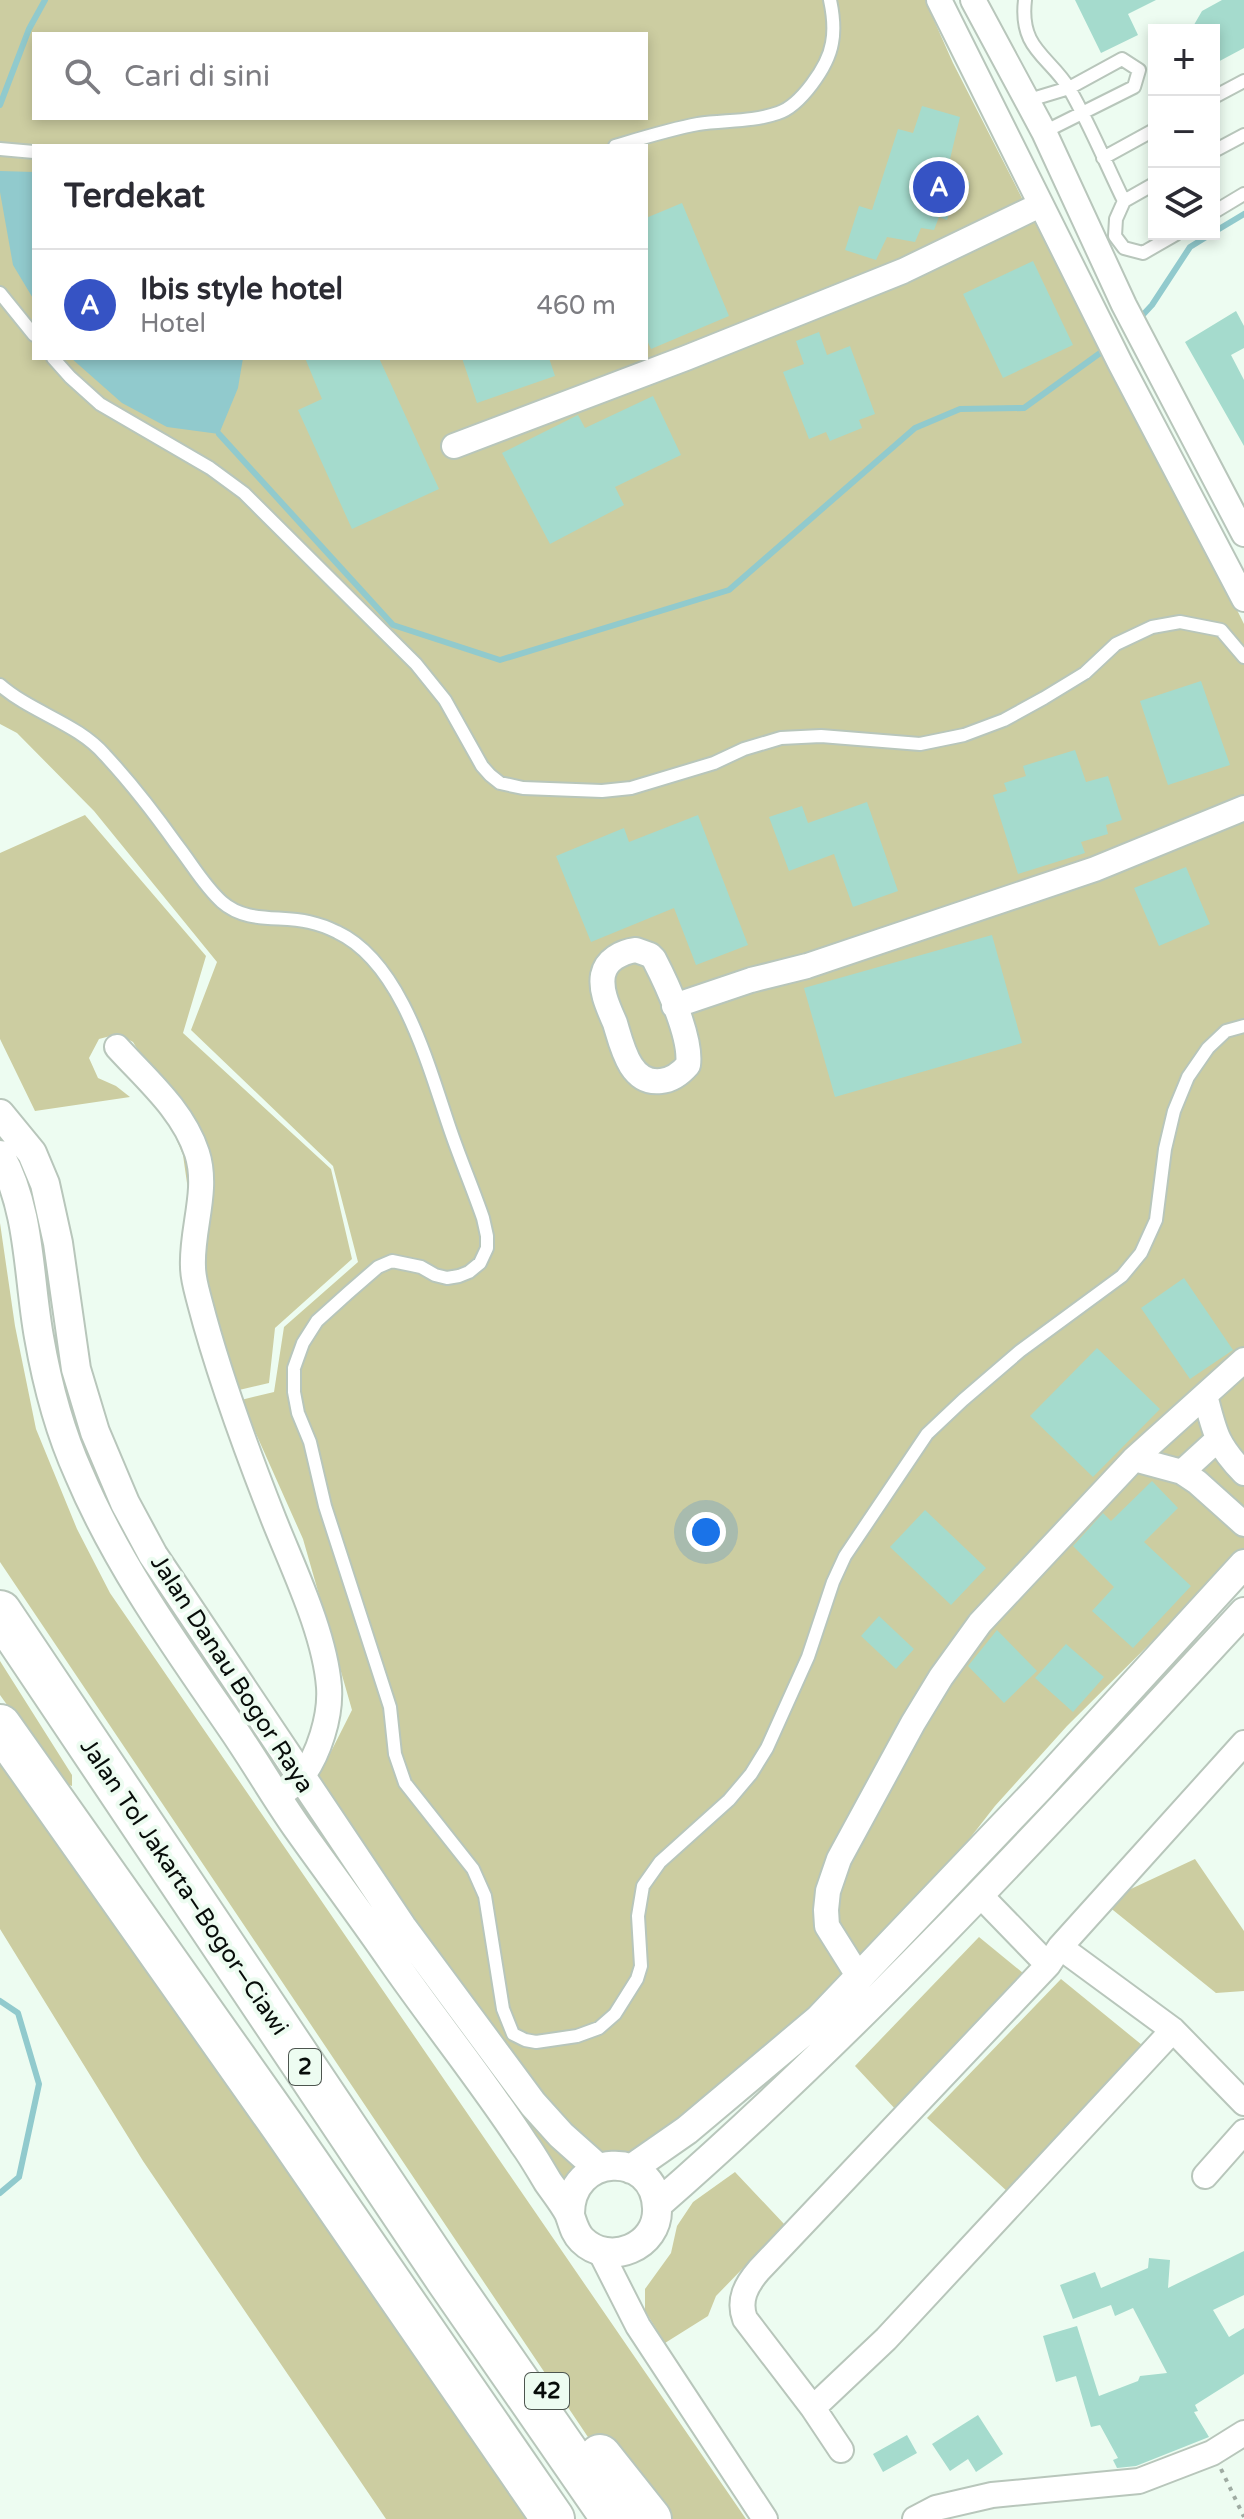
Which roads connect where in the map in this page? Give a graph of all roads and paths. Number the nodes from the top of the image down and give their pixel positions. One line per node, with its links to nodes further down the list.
1 (830, 0): 14 (lane)
2 (939, 0): 10 (street)
3 (973, 0): 8 (street)
4 (1025, 0): 6 (lane)
5 (1242, 87): 7 (lane)
6 (1069, 88): 8 (lane); 9 (lane); 9 (lane)
7 (1217, 96)
8 (1026, 101): 10 (street); 11 (street)
9 (1081, 114): 11 (lane); 18 (lane)
10 (998, 117): 22 (street)
11 (1044, 132): 29 (street)
12 (1148, 133): 18 (lane)
13 (1244, 135): 15 (lane)
14 (623, 144)
15 (1220, 148)
16 (0, 149): 17 (lane)
17 (32, 152)
18 (1103, 158): 21 (lane)
19 (1148, 187): 21 (lane)
20 (1244, 194): 23 (lane)
21 (1124, 201): 24 (lane)
22 (1040, 205): 28 (street); 30 (street)
23 (1220, 208)
24 (1166, 240)
25 (0, 293): 26 (lane)
26 (32, 333)
27 (55, 360): 31 (lane)
28 (454, 446)
29 (1244, 534)
30 (1244, 599)
31 (1244, 657)
32 (0, 685): 35 (lane)
33 (1244, 808): 34 (street)
34 (674, 1006): 34 (street)
35 (1244, 1026)
36 (117, 1047): 51 (street)
37 (0, 1114): 51 (street, Jalan Danau Bogor Raya)
38 (0, 1155): 52 (street, Jalan Danau Bogor Raya)
39 (1244, 1360): 40 (street)
40 (1205, 1395): 41 (street); 42 (street)
41 (1217, 1440): 43 (street); 44 (street)
42 (1134, 1459): 43 (street); 55 (street)
43 (1182, 1472): 45 (street)
44 (1244, 1473)
45 (1244, 1524)
46 (1244, 1564): 55 (street)
47 (0, 1612): 65 (highway, Jalan Tol Jakarta–Bogor–Ciawi / 2)
48 (1244, 1612): 53 (street)
49 (0, 1726): 71 (highway, 2)
50 (1244, 1743): 54 (street)
51 (300, 1778): 52 (street); 59 (street, Jalan Danau Bogor Raya)
52 (277, 1797): 63 (street, Jalan Danau Bogor Raya)
53 (981, 1896): 54 (street); 62 (street)
54 (1054, 1956): 56 (street); 66 (street)
55 (859, 1977): 60 (street)
56 (1173, 2030): 57 (street); 66 (street)
57 (1244, 2103)
58 (1244, 2132): 61 (street)
59 (598, 2168): 60 (street); 63 (street)
60 (631, 2169): 62 (street)
61 (1205, 2176)
62 (657, 2205): 64 (street)
63 (570, 2215): 64 (street)
64 (600, 2251): 74 (street)
65 (439, 2266): 72 (highway, Jalan Tol Jakarta–Bogor–Ciawi / 2); 73 (highway, 42)
66 (813, 2408): 68 (street)
67 (1244, 2433): 69 (street)
68 (841, 2450)
69 (1212, 2453): 70 (path); 75 (street)
70 (1244, 2517)
71 (553, 2519)
72 (613, 2519)
73 (650, 2519)
74 (765, 2519)
75 (915, 2519)

